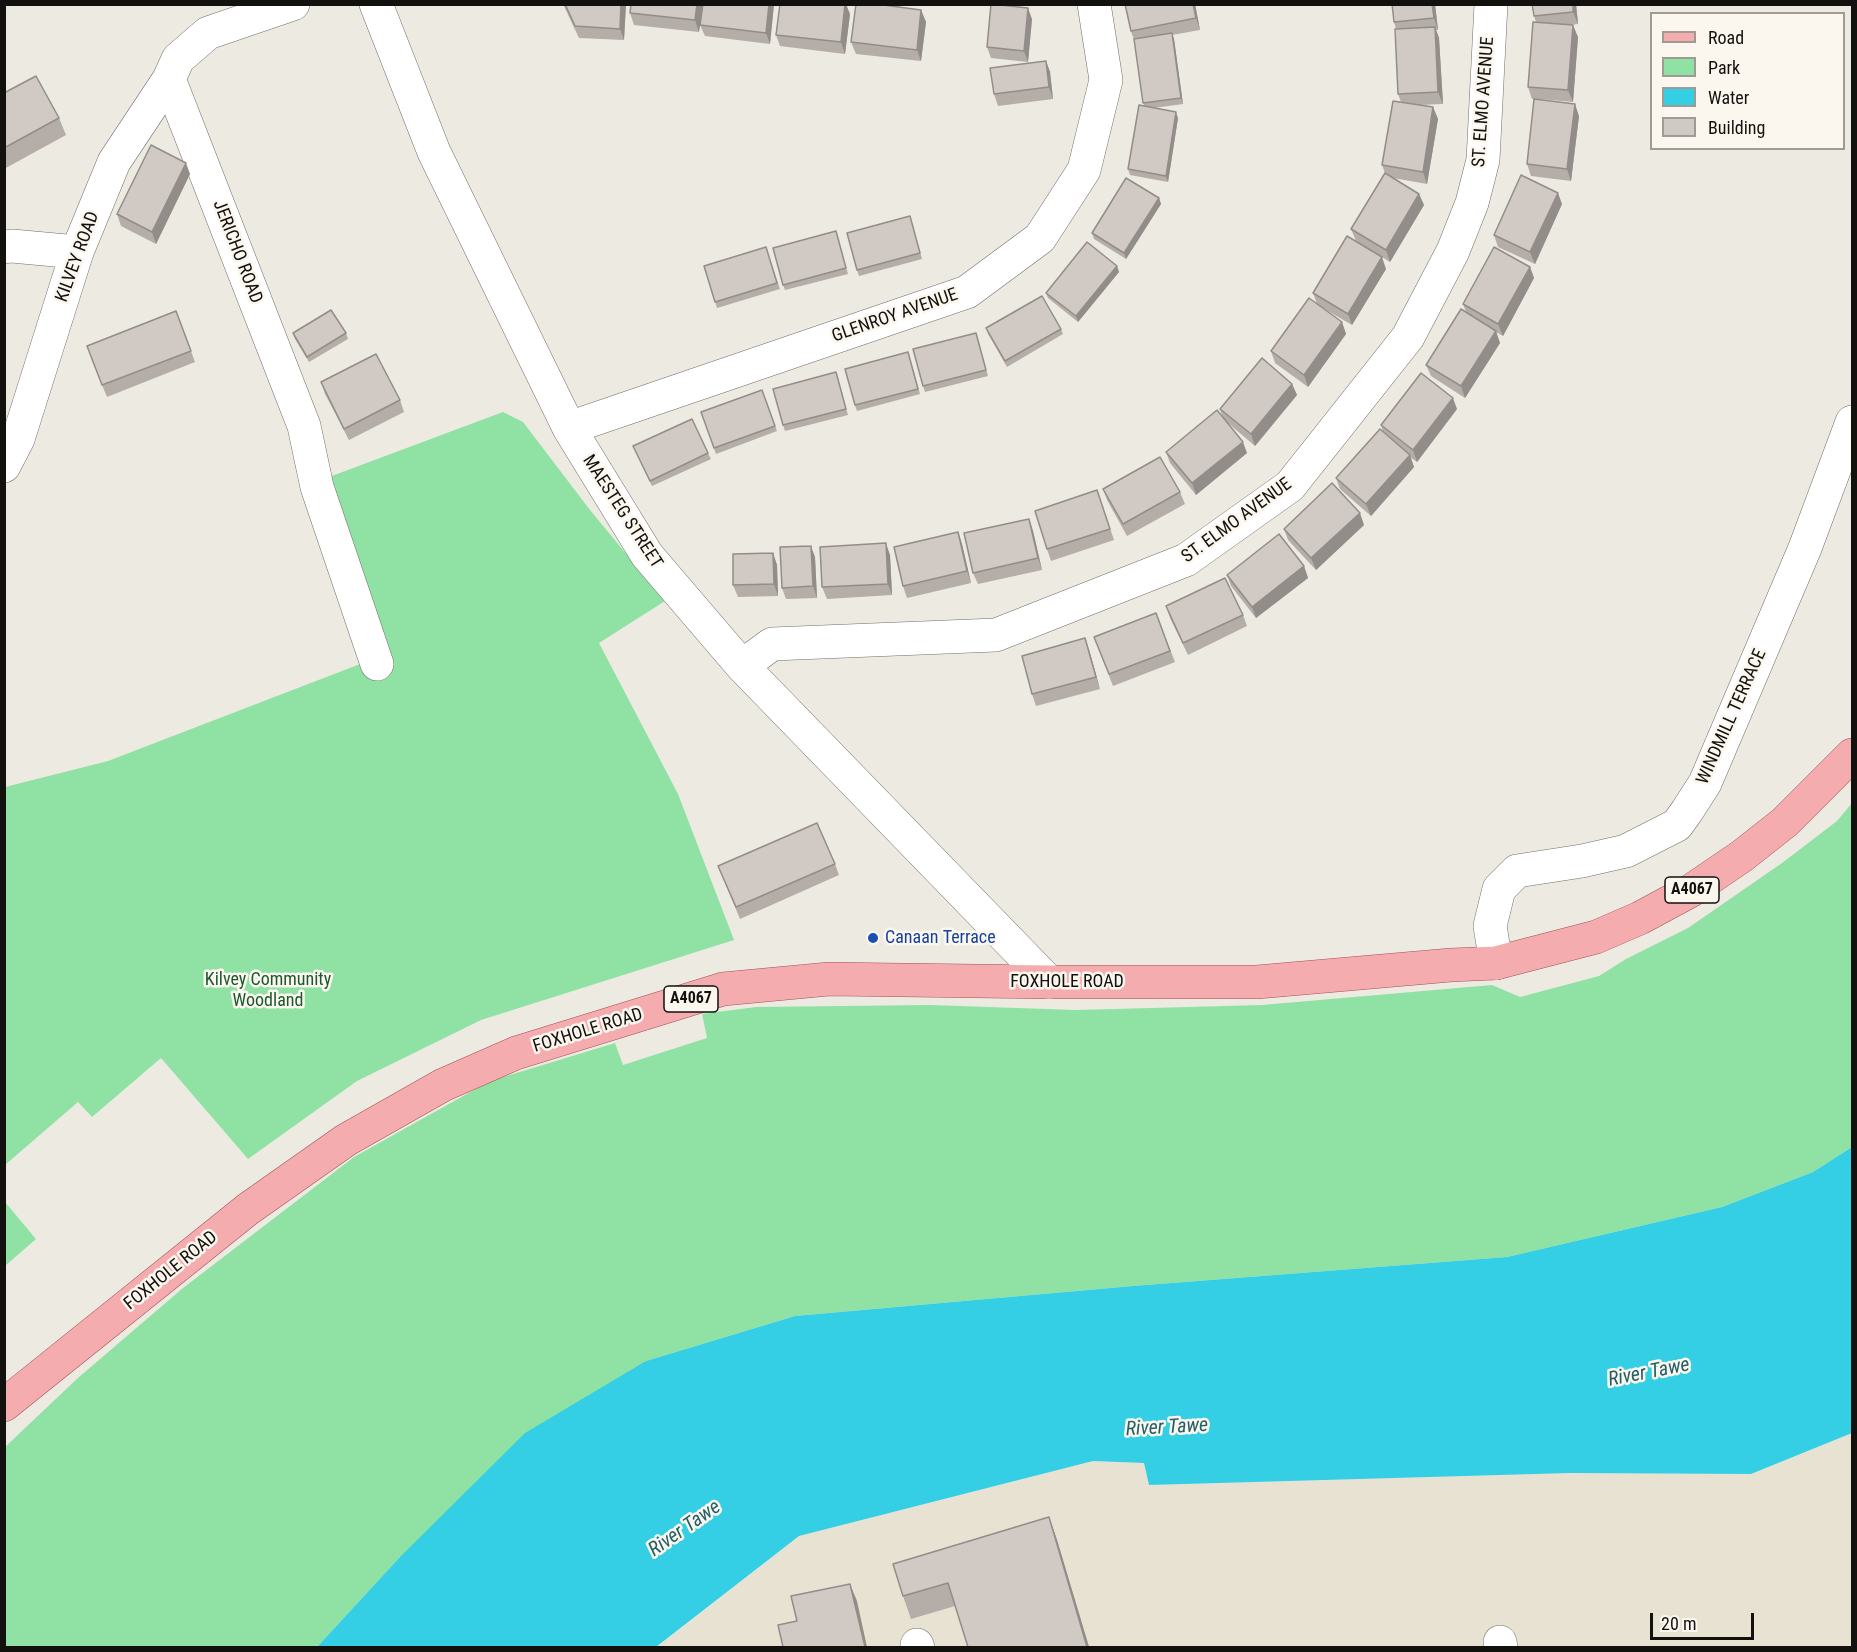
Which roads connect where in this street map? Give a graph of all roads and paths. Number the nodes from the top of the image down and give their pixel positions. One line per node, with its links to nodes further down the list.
1 (292, 4): 5 (street)
2 (376, 4): 10 (street, MAESTEG STREET)
3 (1094, 4): 10 (street, GLENROY AVENUE)
4 (1491, 4): 13 (street, ST. ELMO AVENUE)
5 (208, 19): 6 (street, KILVEY ROAD)
6 (174, 69): 8 (street, KILVEY ROAD); 12 (street, JERICHO ROAD)
7 (4, 247): 8 (street)
8 (77, 252): 11 (street, KILVEY ROAD)
9 (1852, 422): 15 (street, WINDMILL TERRACE)
10 (569, 428): 13 (street, MAESTEG STREET)
11 (11, 452)
12 (377, 664)
13 (742, 666): 16 (street, MAESTEG STREET)
14 (1852, 756): 15 (main road, A4067)
15 (1496, 963): 16 (main road, FOXHOLE ROAD / A4067)
16 (1049, 982): 17 (main road, FOXHOLE ROAD / A4067)
17 (4, 1406)

